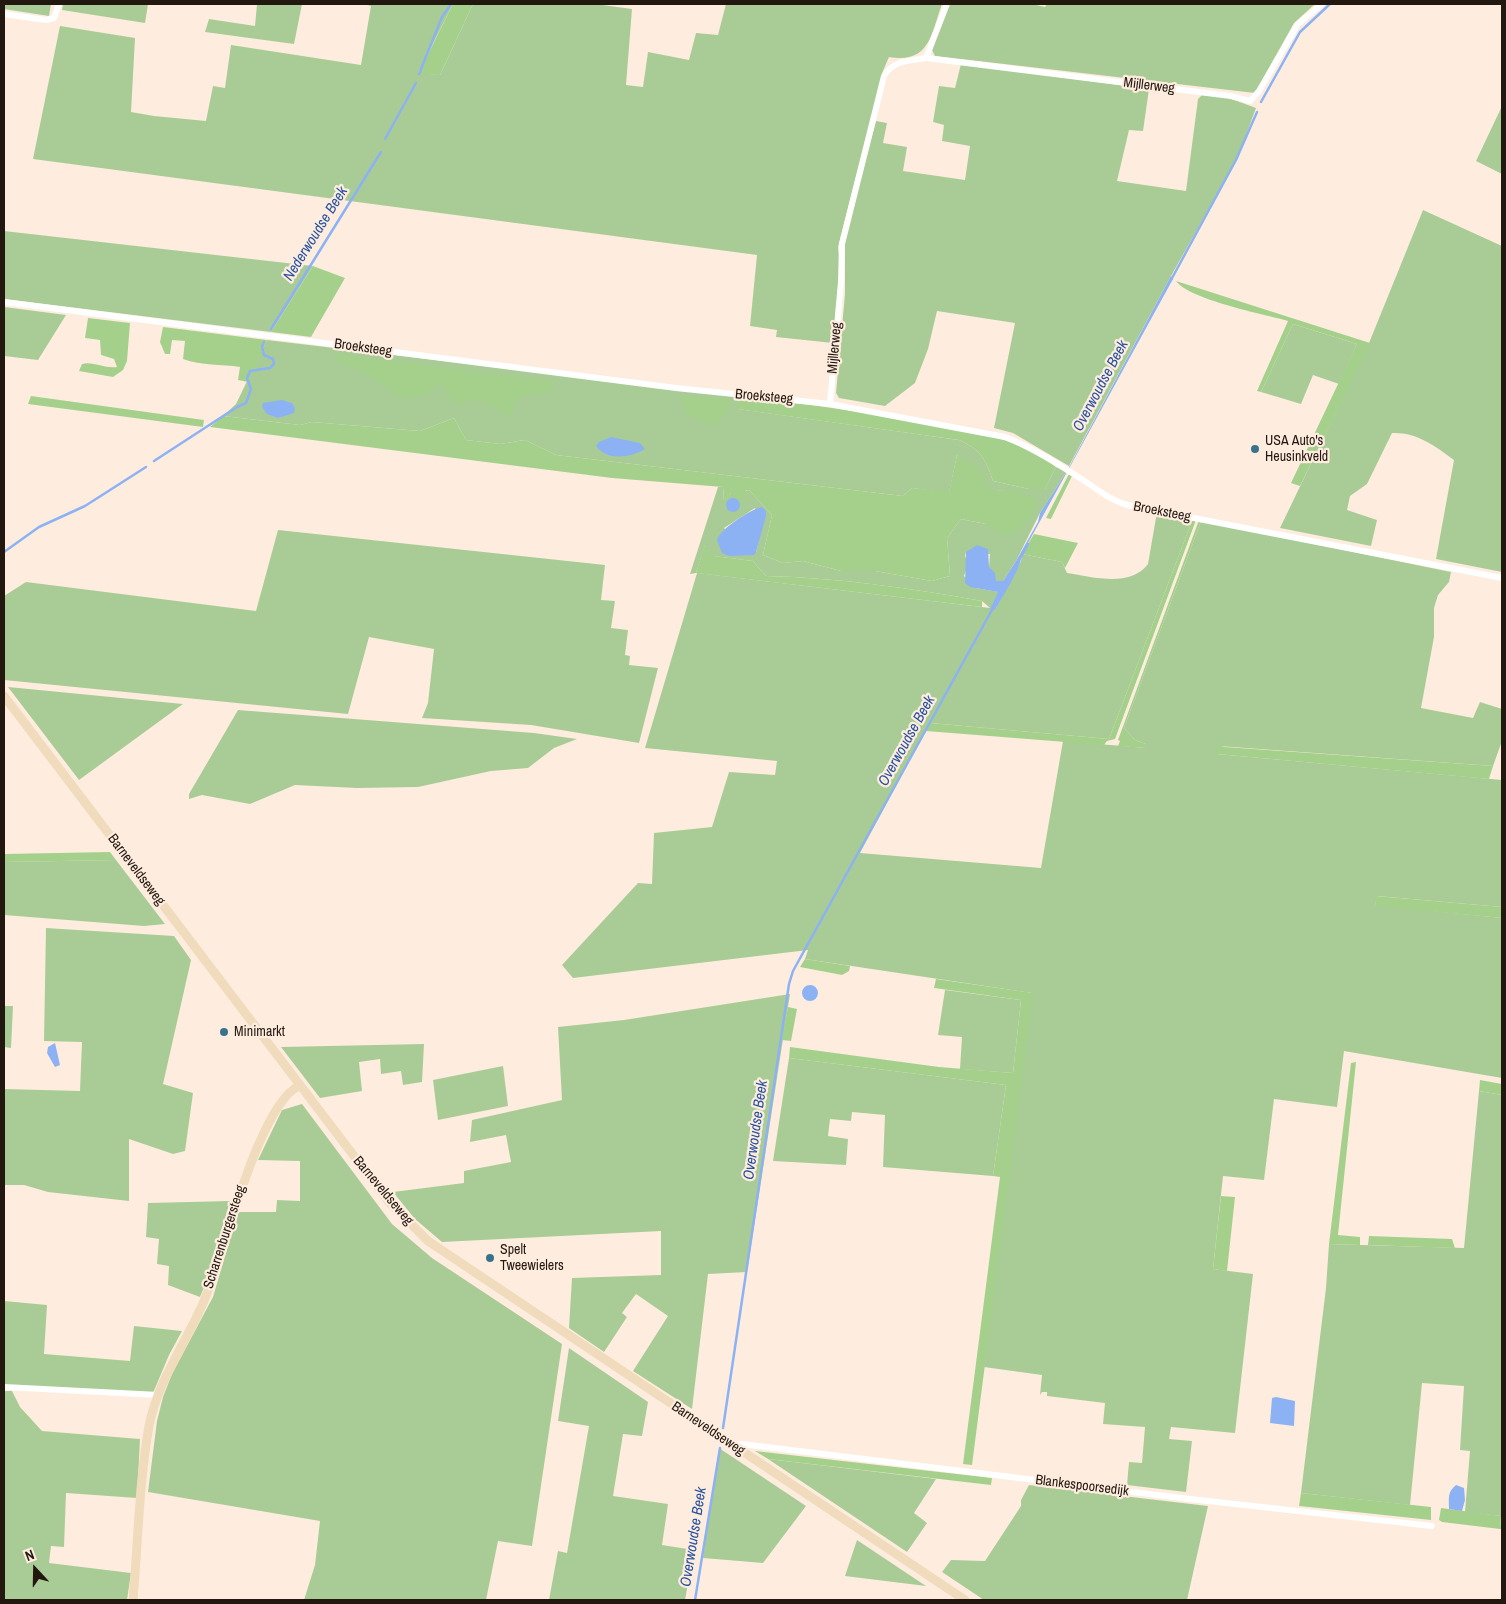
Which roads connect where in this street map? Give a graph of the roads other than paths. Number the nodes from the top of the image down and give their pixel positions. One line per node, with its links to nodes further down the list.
1 (59, 4): 4 (street)
2 (947, 4): 5 (street)
3 (1322, 4): 5 (street, Mijllerweg)
4 (4, 14)
5 (926, 58): 7 (street, Mijllerweg)
6 (4, 302): 7 (street, Broeksteeg)
7 (830, 404): 8 (street, Broeksteeg)
8 (1502, 578)
9 (4, 696): 10 (main road, Barneveldseweg)
10 (299, 1086): 12 (main road, Scharrenburgersteeg); 13 (main road, Barneveldseweg)
11 (4, 1387): 12 (street)
12 (159, 1395): 15 (main road, Scharrenburgersteeg)
13 (732, 1446): 14 (street, Blankespoorsedijk); 16 (main road, Barneveldseweg)
14 (1432, 1526)
15 (133, 1600)
16 (965, 1600)

